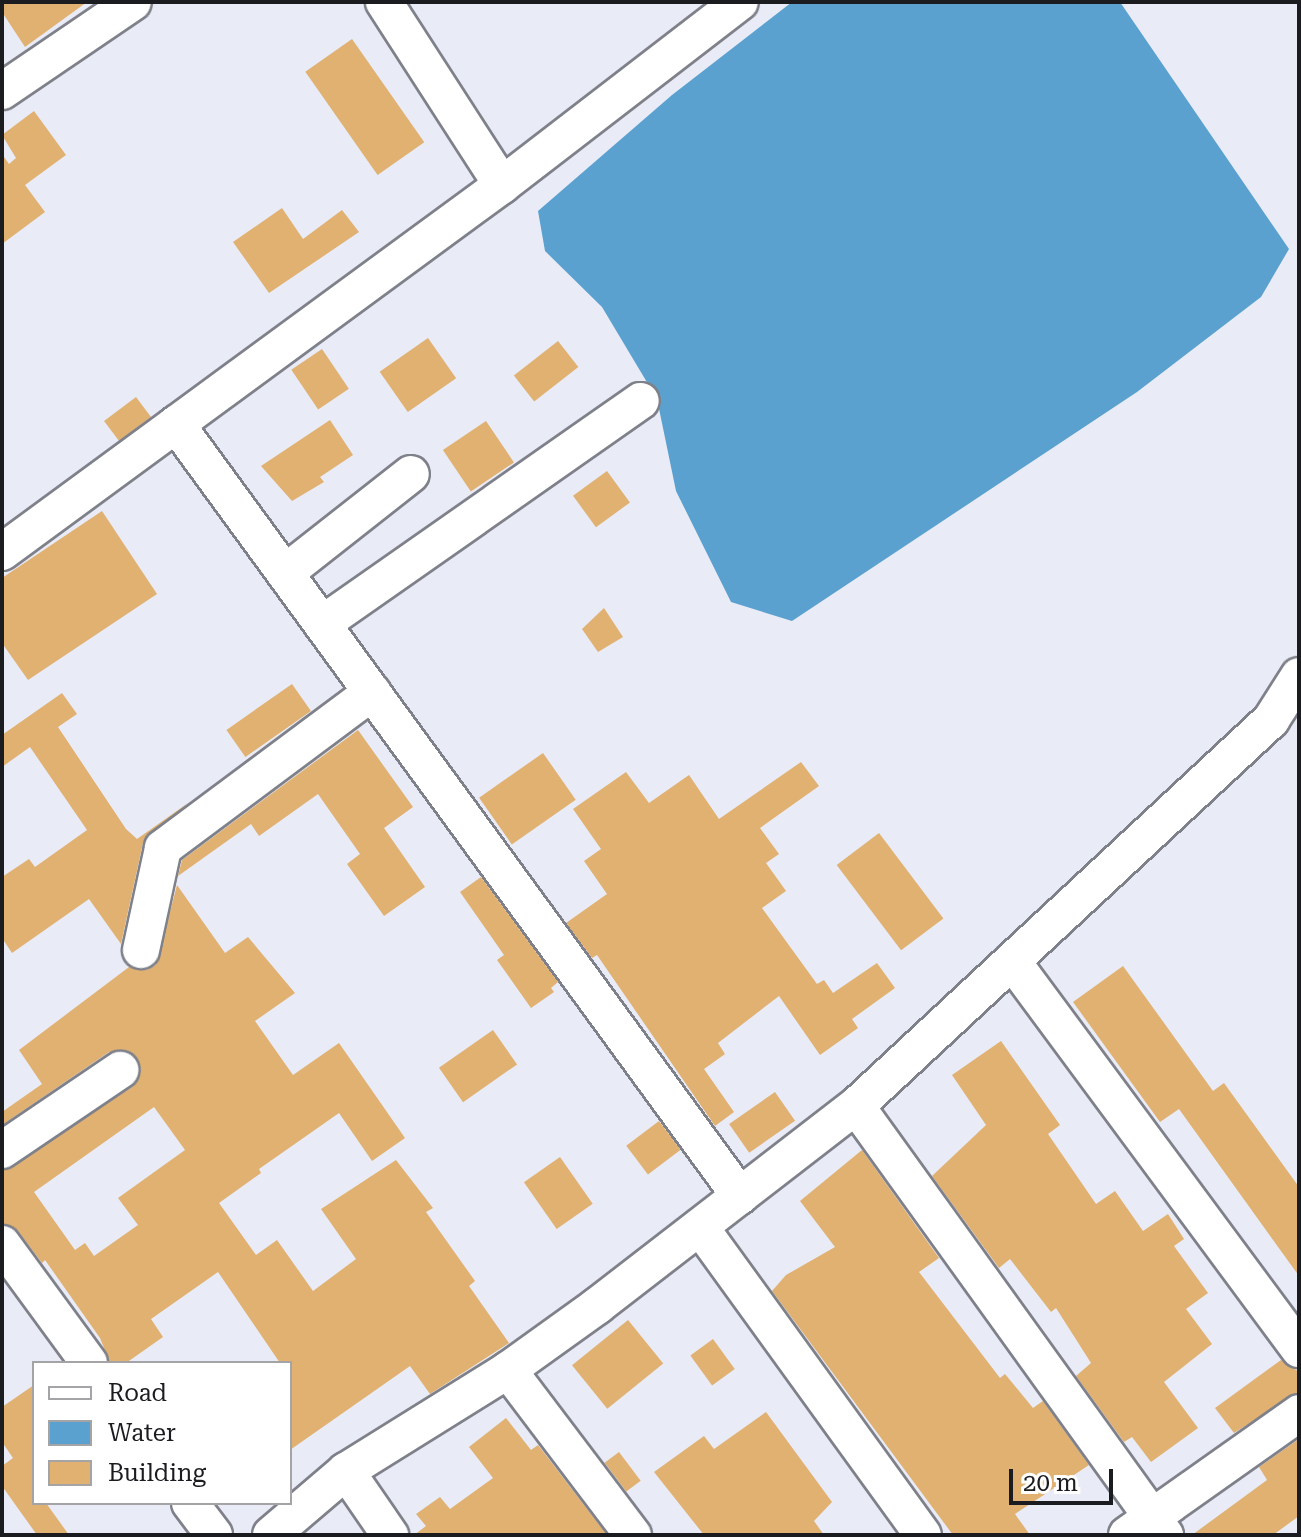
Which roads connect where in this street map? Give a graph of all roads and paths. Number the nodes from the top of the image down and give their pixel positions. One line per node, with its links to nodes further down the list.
1 (133, 2): 4 (street)
2 (384, 2): 5 (street)
3 (740, 2): 5 (street)
4 (2, 91)
5 (502, 185): 7 (street)
6 (641, 401): 11 (street)
7 (176, 424): 9 (street); 10 (street)
8 (411, 474): 10 (street)
9 (2, 552)
10 (285, 573): 11 (street)
11 (322, 624): 13 (street)
12 (1299, 676): 15 (street)
13 (372, 692): 14 (street); 19 (street)
14 (141, 950)
15 (1012, 961): 17 (street); 22 (street)
16 (120, 1070): 18 (street)
17 (856, 1106): 19 (street); 28 (street)
18 (2, 1150)
19 (740, 1196): 20 (street)
20 (700, 1227): 24 (street); 33 (street)
21 (2, 1244): 23 (street)
22 (1299, 1349)
23 (88, 1361)
24 (508, 1370): 26 (street); 32 (street)
25 (1299, 1413): 28 (street)
26 (346, 1471): 30 (street); 31 (street)
27 (192, 1505): 29 (street)
28 (1148, 1529)
29 (214, 1535)
30 (271, 1535)
31 (390, 1535)
32 (633, 1535)
33 (923, 1535)

